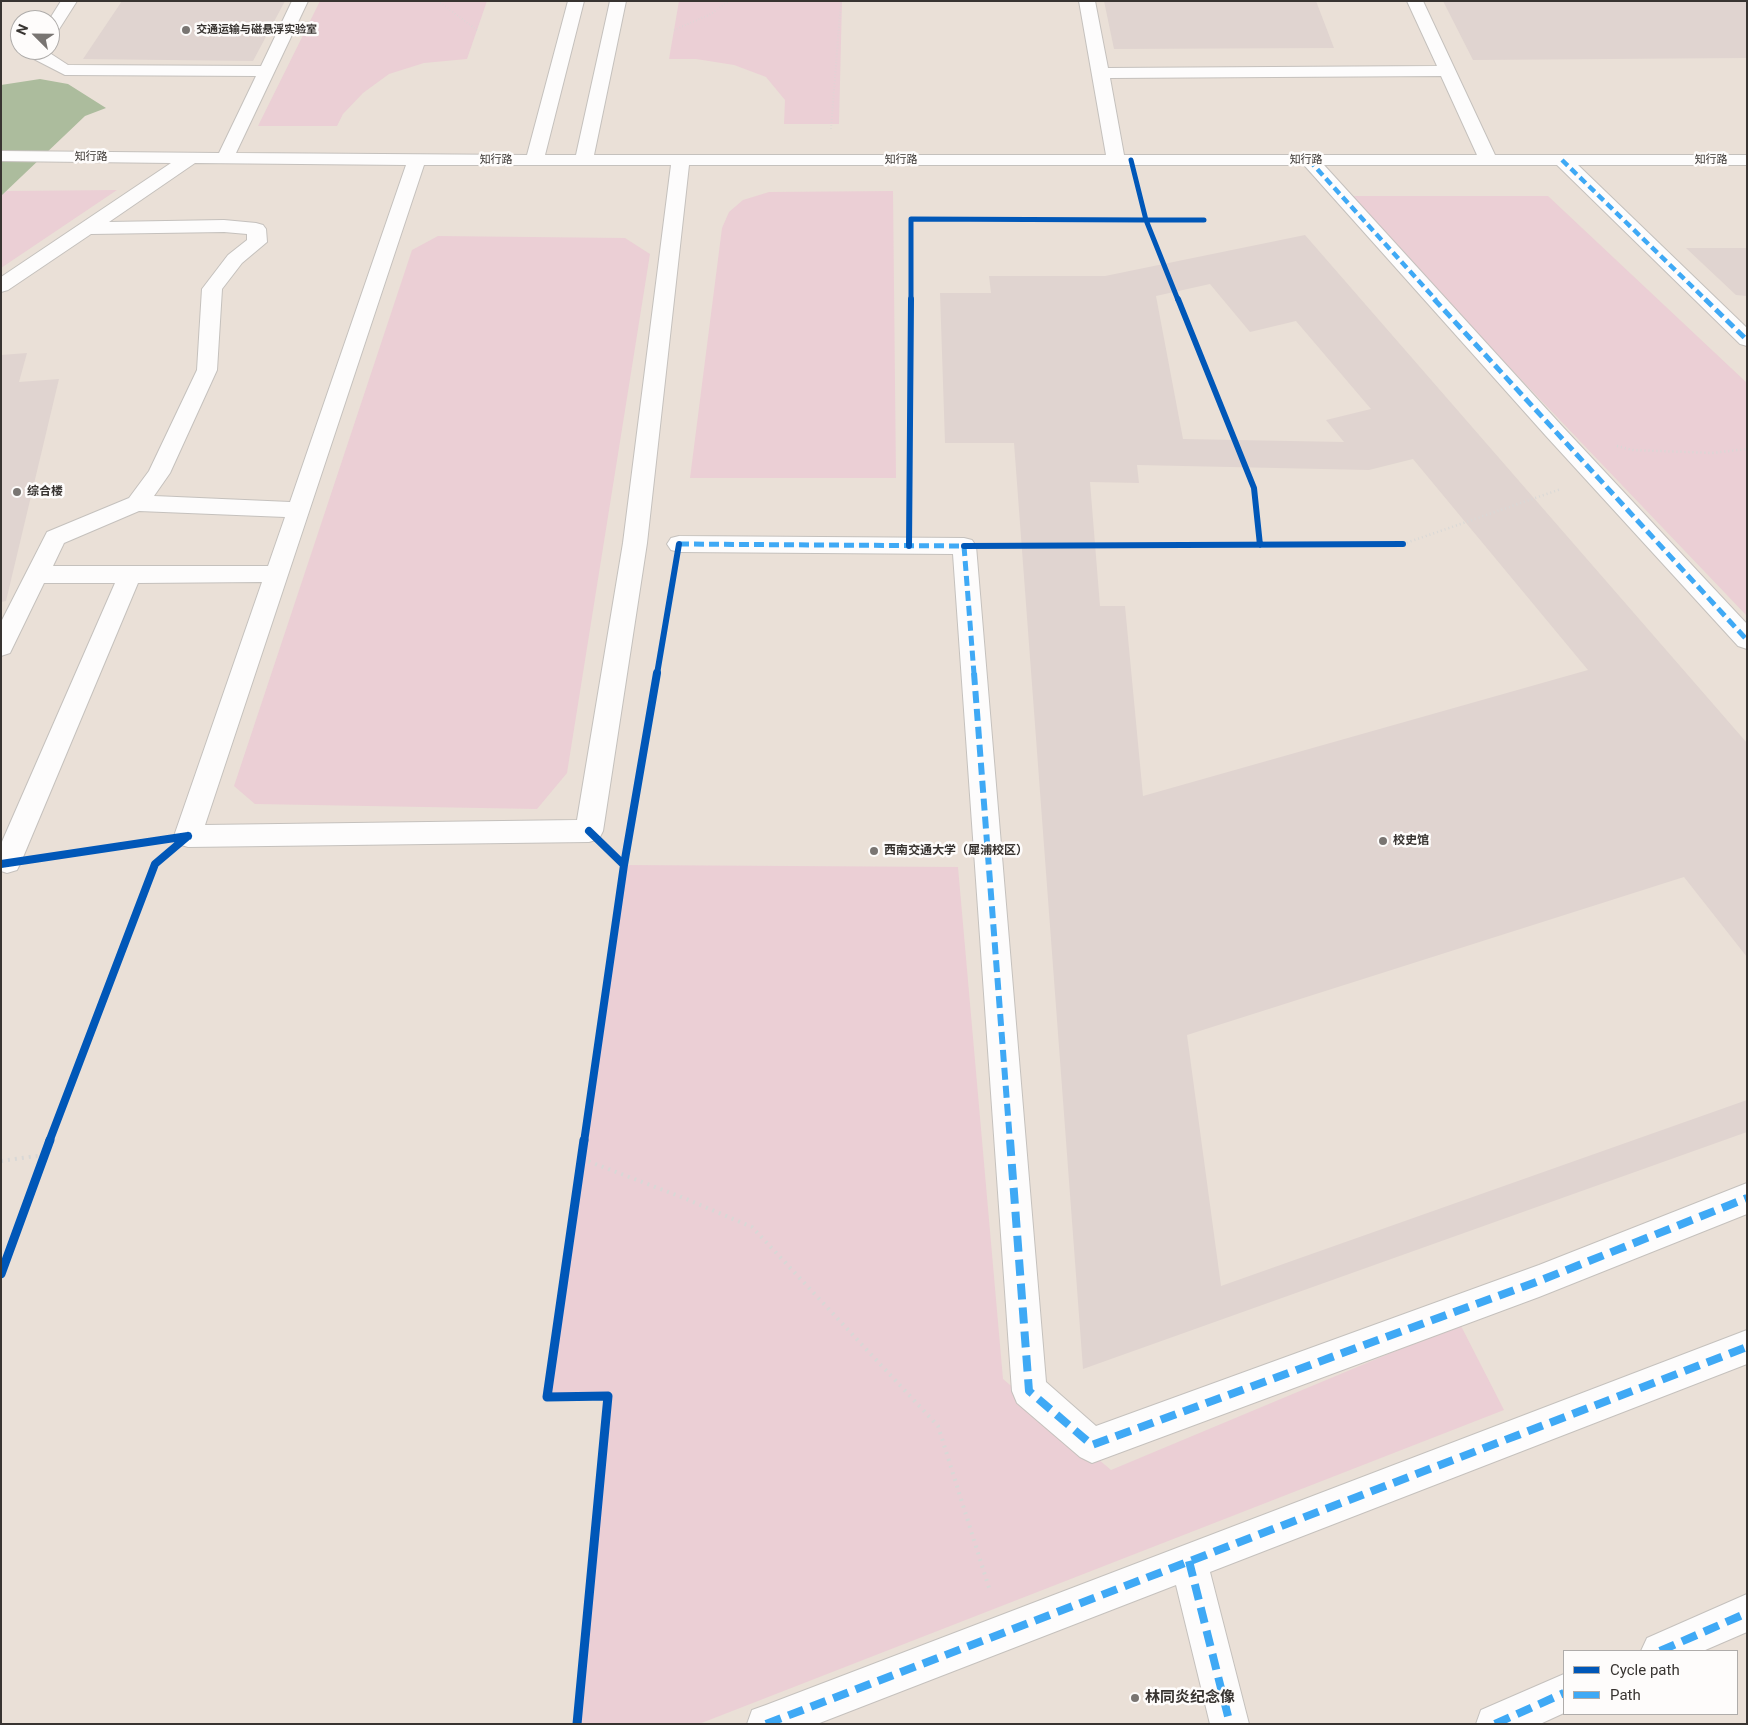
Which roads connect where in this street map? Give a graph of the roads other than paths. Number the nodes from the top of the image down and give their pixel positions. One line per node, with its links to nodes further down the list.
1 (69, 1): 7 (street)
2 (300, 1): 9 (street)
3 (576, 1): 16 (street)
4 (618, 1): 17 (street)
5 (1087, 1): 11 (street)
6 (1415, 1): 10 (street)
7 (60, 15)
8 (48, 60): 9 (street)
9 (266, 71): 14 (street)
10 (1448, 71): 11 (street); 21 (street)
11 (1100, 72): 19 (street)
12 (1, 156): 13 (street, 知行路)
13 (191, 158): 14 (street, 知行路); 24 (street)
14 (225, 158): 15 (street, 知行路)
15 (417, 160): 16 (street, 知行路); 28 (street)
16 (535, 160): 17 (street, 知行路)
17 (584, 160): 18 (street, 知行路)
18 (681, 160): 19 (street, 知行路); 31 (street)
19 (1116, 160): 20 (street, 知行路)
20 (1309, 160): 21 (street, 知行路); 33 (street)
21 (1489, 160): 22 (street, 知行路)
22 (1562, 160): 23 (street, 知行路); 26 (street)
23 (1747, 160)
24 (87, 228): 25 (street); 27 (street)
25 (1, 286)
26 (1747, 340)
27 (137, 502): 28 (street); 32 (street)
28 (298, 510): 31 (street)
29 (679, 544): 36 (street)
30 (130, 574): 31 (street); 32 (street); 35 (street)
31 (277, 574)
32 (37, 575): 34 (street)
33 (1747, 640)
34 (1, 647)
35 (7, 862)
36 (1747, 1198)
37 (1747, 1347): 38 (street)
38 (1189, 1561): 42 (street); 43 (street)
39 (1747, 1613): 40 (street)
40 (1662, 1650)
41 (1563, 1693): 44 (street)
42 (766, 1724)
43 (1230, 1724)
44 (1495, 1724)

